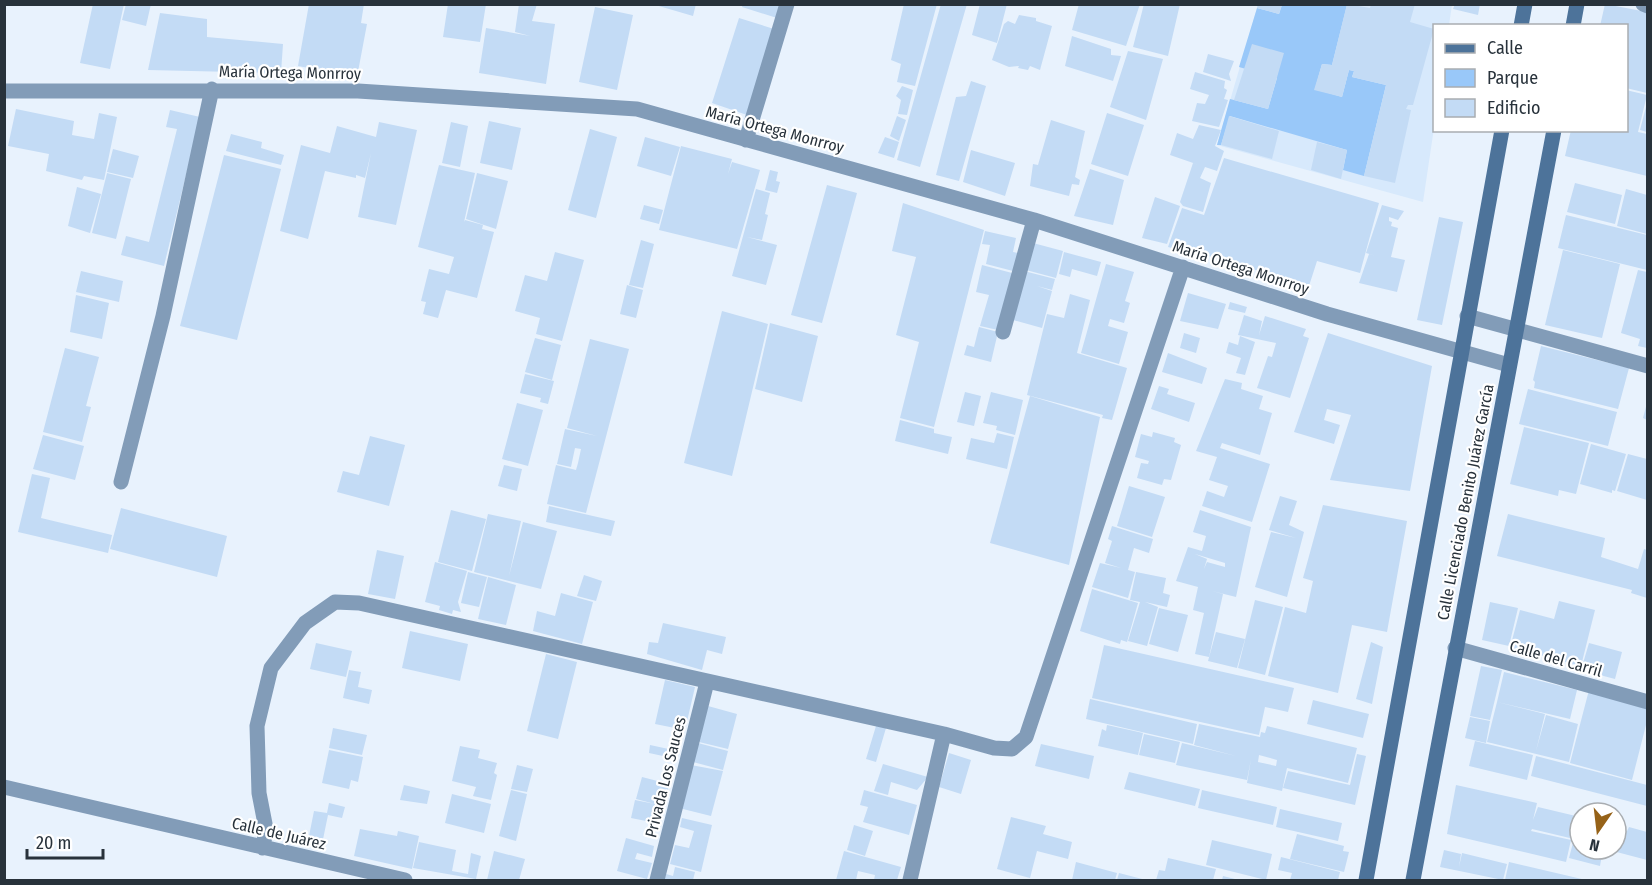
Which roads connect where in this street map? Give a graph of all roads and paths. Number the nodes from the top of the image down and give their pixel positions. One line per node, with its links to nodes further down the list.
1 (787, 4): 10 (street)
2 (1525, 4): 4 (street)
3 (1577, 4): 5 (street)
4 (1521, 24)
5 (1573, 24)
6 (212, 89): 7 (street, María Ortega Monrroy); 10 (street, María Ortega Monrroy); 19 (street)
7 (4, 91)
8 (1502, 132): 13 (street, Calle Licenciado Benito Juárez García)
9 (1554, 132): 14 (street, Calle Licenciado Benito Juárez García)
10 (746, 140): 11 (street, María Ortega Monrroy)
11 (1034, 220): 12 (street, María Ortega Monrroy); 15 (street)
12 (1183, 267): 16 (street, María Ortega Monrroy); 23 (street)
13 (1467, 316): 14 (street); 16 (street, Calle Licenciado Benito Juárez García)
14 (1517, 329): 17 (street, Calle Licenciado Benito Juárez García); 18 (street)
15 (1003, 332)
16 (1463, 352): 17 (street, María Ortega Monrroy); 29 (street, Calle Licenciado Benito Juárez García)
17 (1509, 365): 20 (street, Calle Licenciado Benito Juárez García)
18 (1647, 366)
19 (121, 482)
20 (1455, 648): 22 (street, Calle del Carril); 30 (street, Calle Licenciado Benito Juárez García)
21 (708, 682): 23 (street); 25 (street); 27 (street, Privada Los Sauces)
22 (1647, 702)
23 (944, 734): 28 (street)
24 (4, 787): 25 (street, Calle de Juárez)
25 (263, 848): 26 (street, Calle de Juárez)
26 (405, 880)
27 (657, 880)
28 (910, 880)
29 (1366, 880)
30 (1413, 880)

